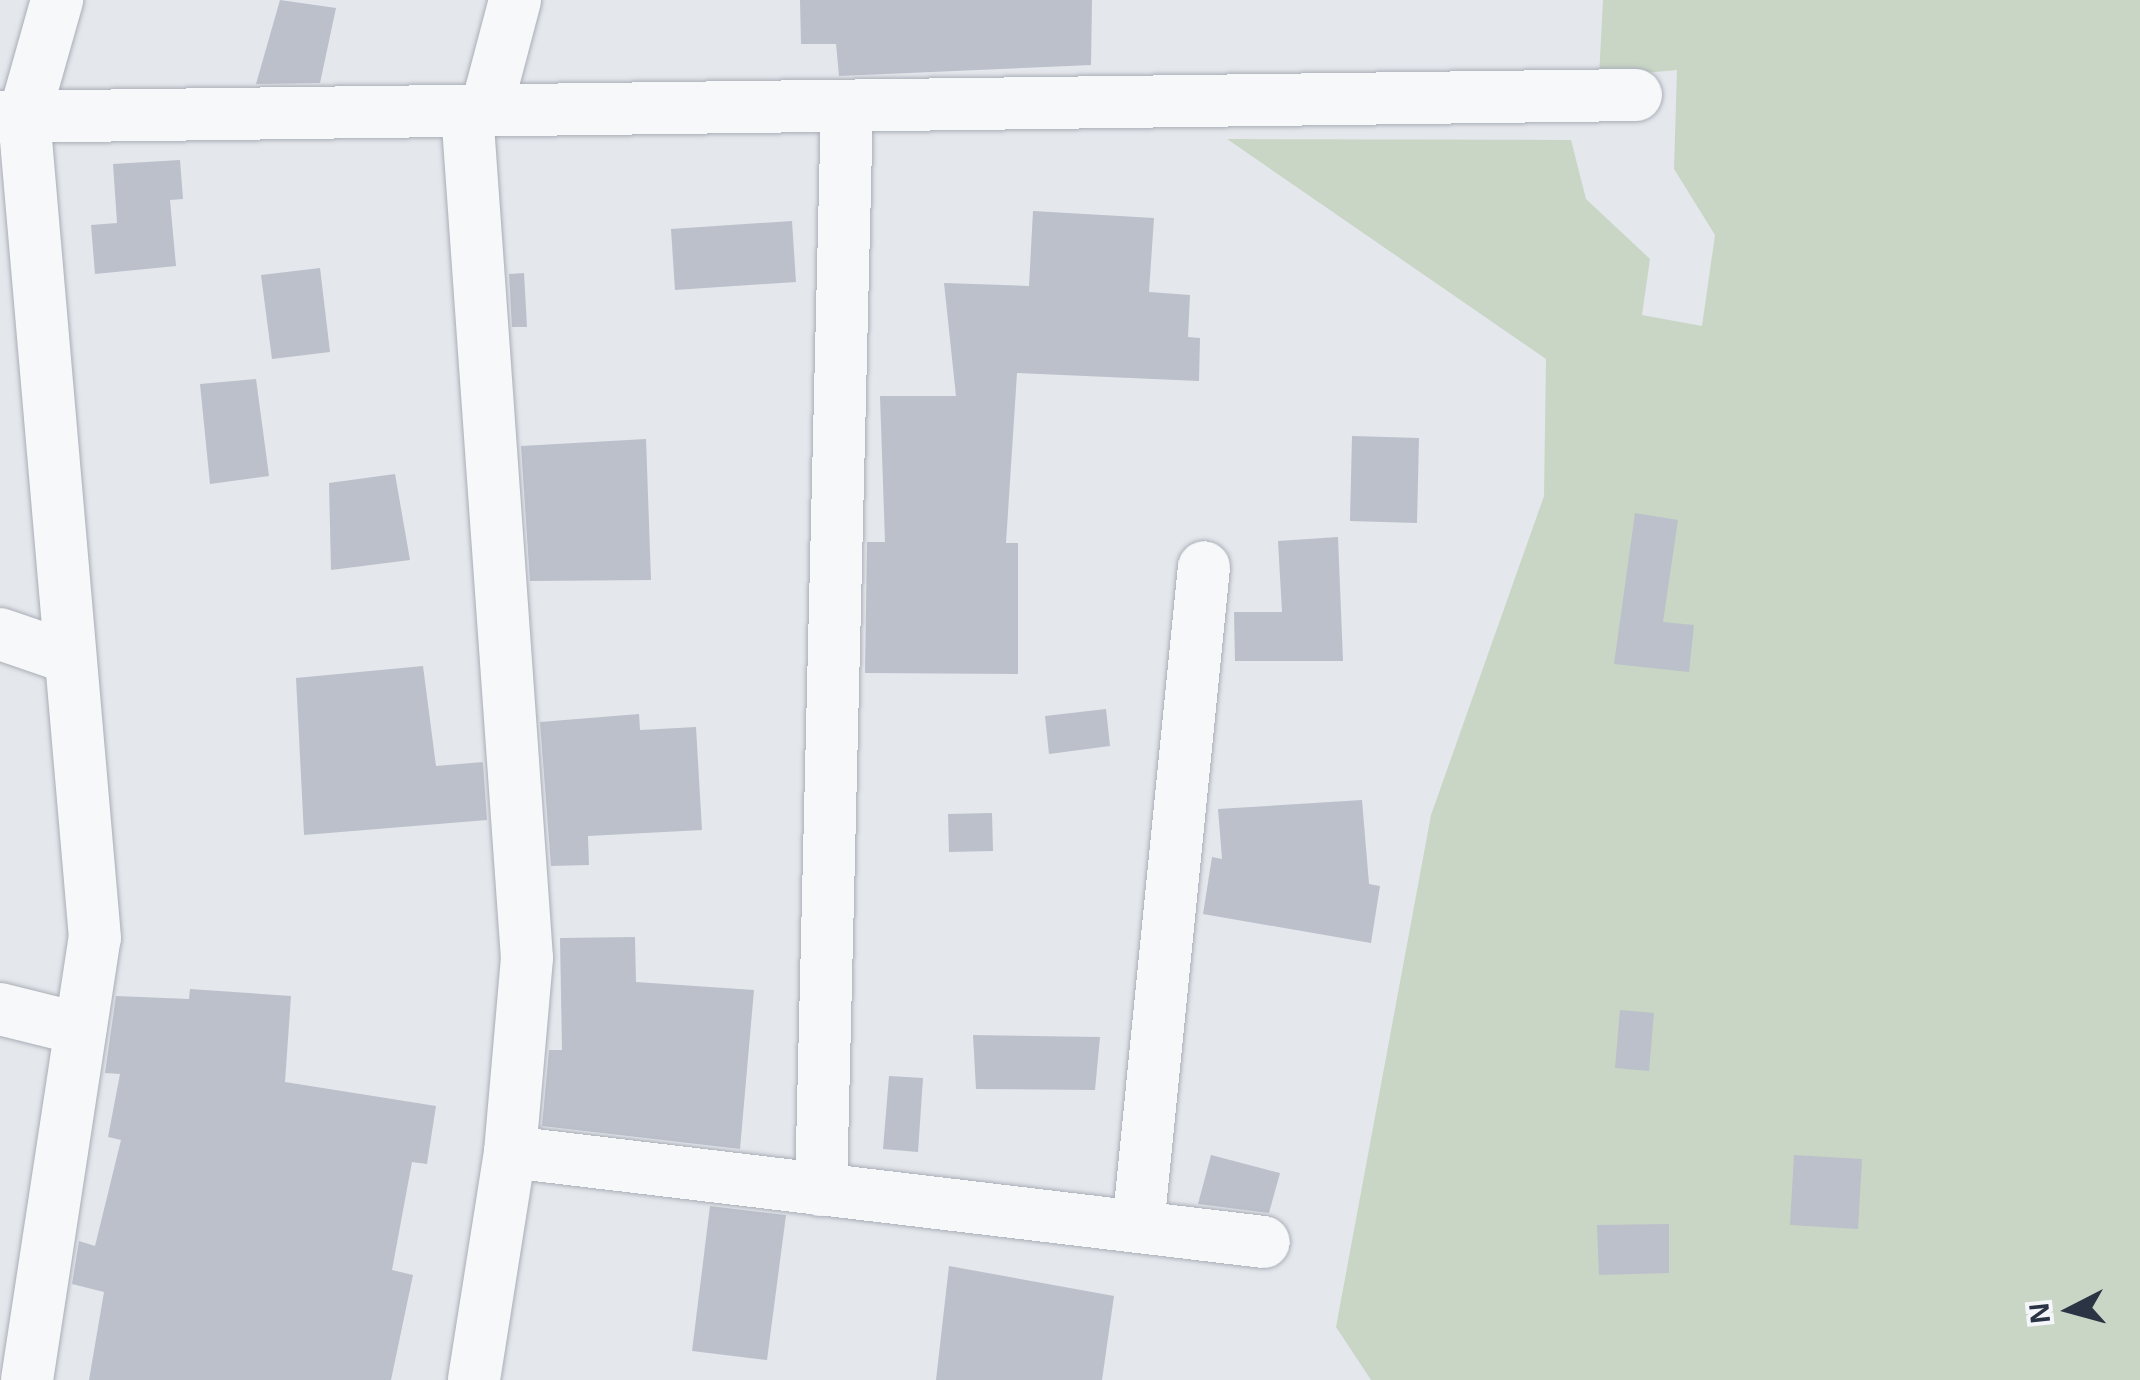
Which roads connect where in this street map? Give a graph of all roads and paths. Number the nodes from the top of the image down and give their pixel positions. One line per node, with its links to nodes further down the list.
1 (57, 0): 6 (street)
2 (515, 0): 5 (street)
3 (1636, 95): 4 (street)
4 (848, 106): 5 (street); 13 (street)
5 (477, 110): 6 (street); 12 (street)
6 (12, 117): 9 (street)
7 (1204, 566): 14 (street)
8 (0, 634): 9 (street)
9 (66, 657): 11 (street)
10 (0, 1010): 11 (street)
11 (81, 1029): 16 (street)
12 (510, 1152): 13 (street); 17 (street)
13 (821, 1190): 14 (street)
14 (1138, 1228): 15 (street)
15 (1264, 1242)
16 (19, 1371)
17 (474, 1380)

